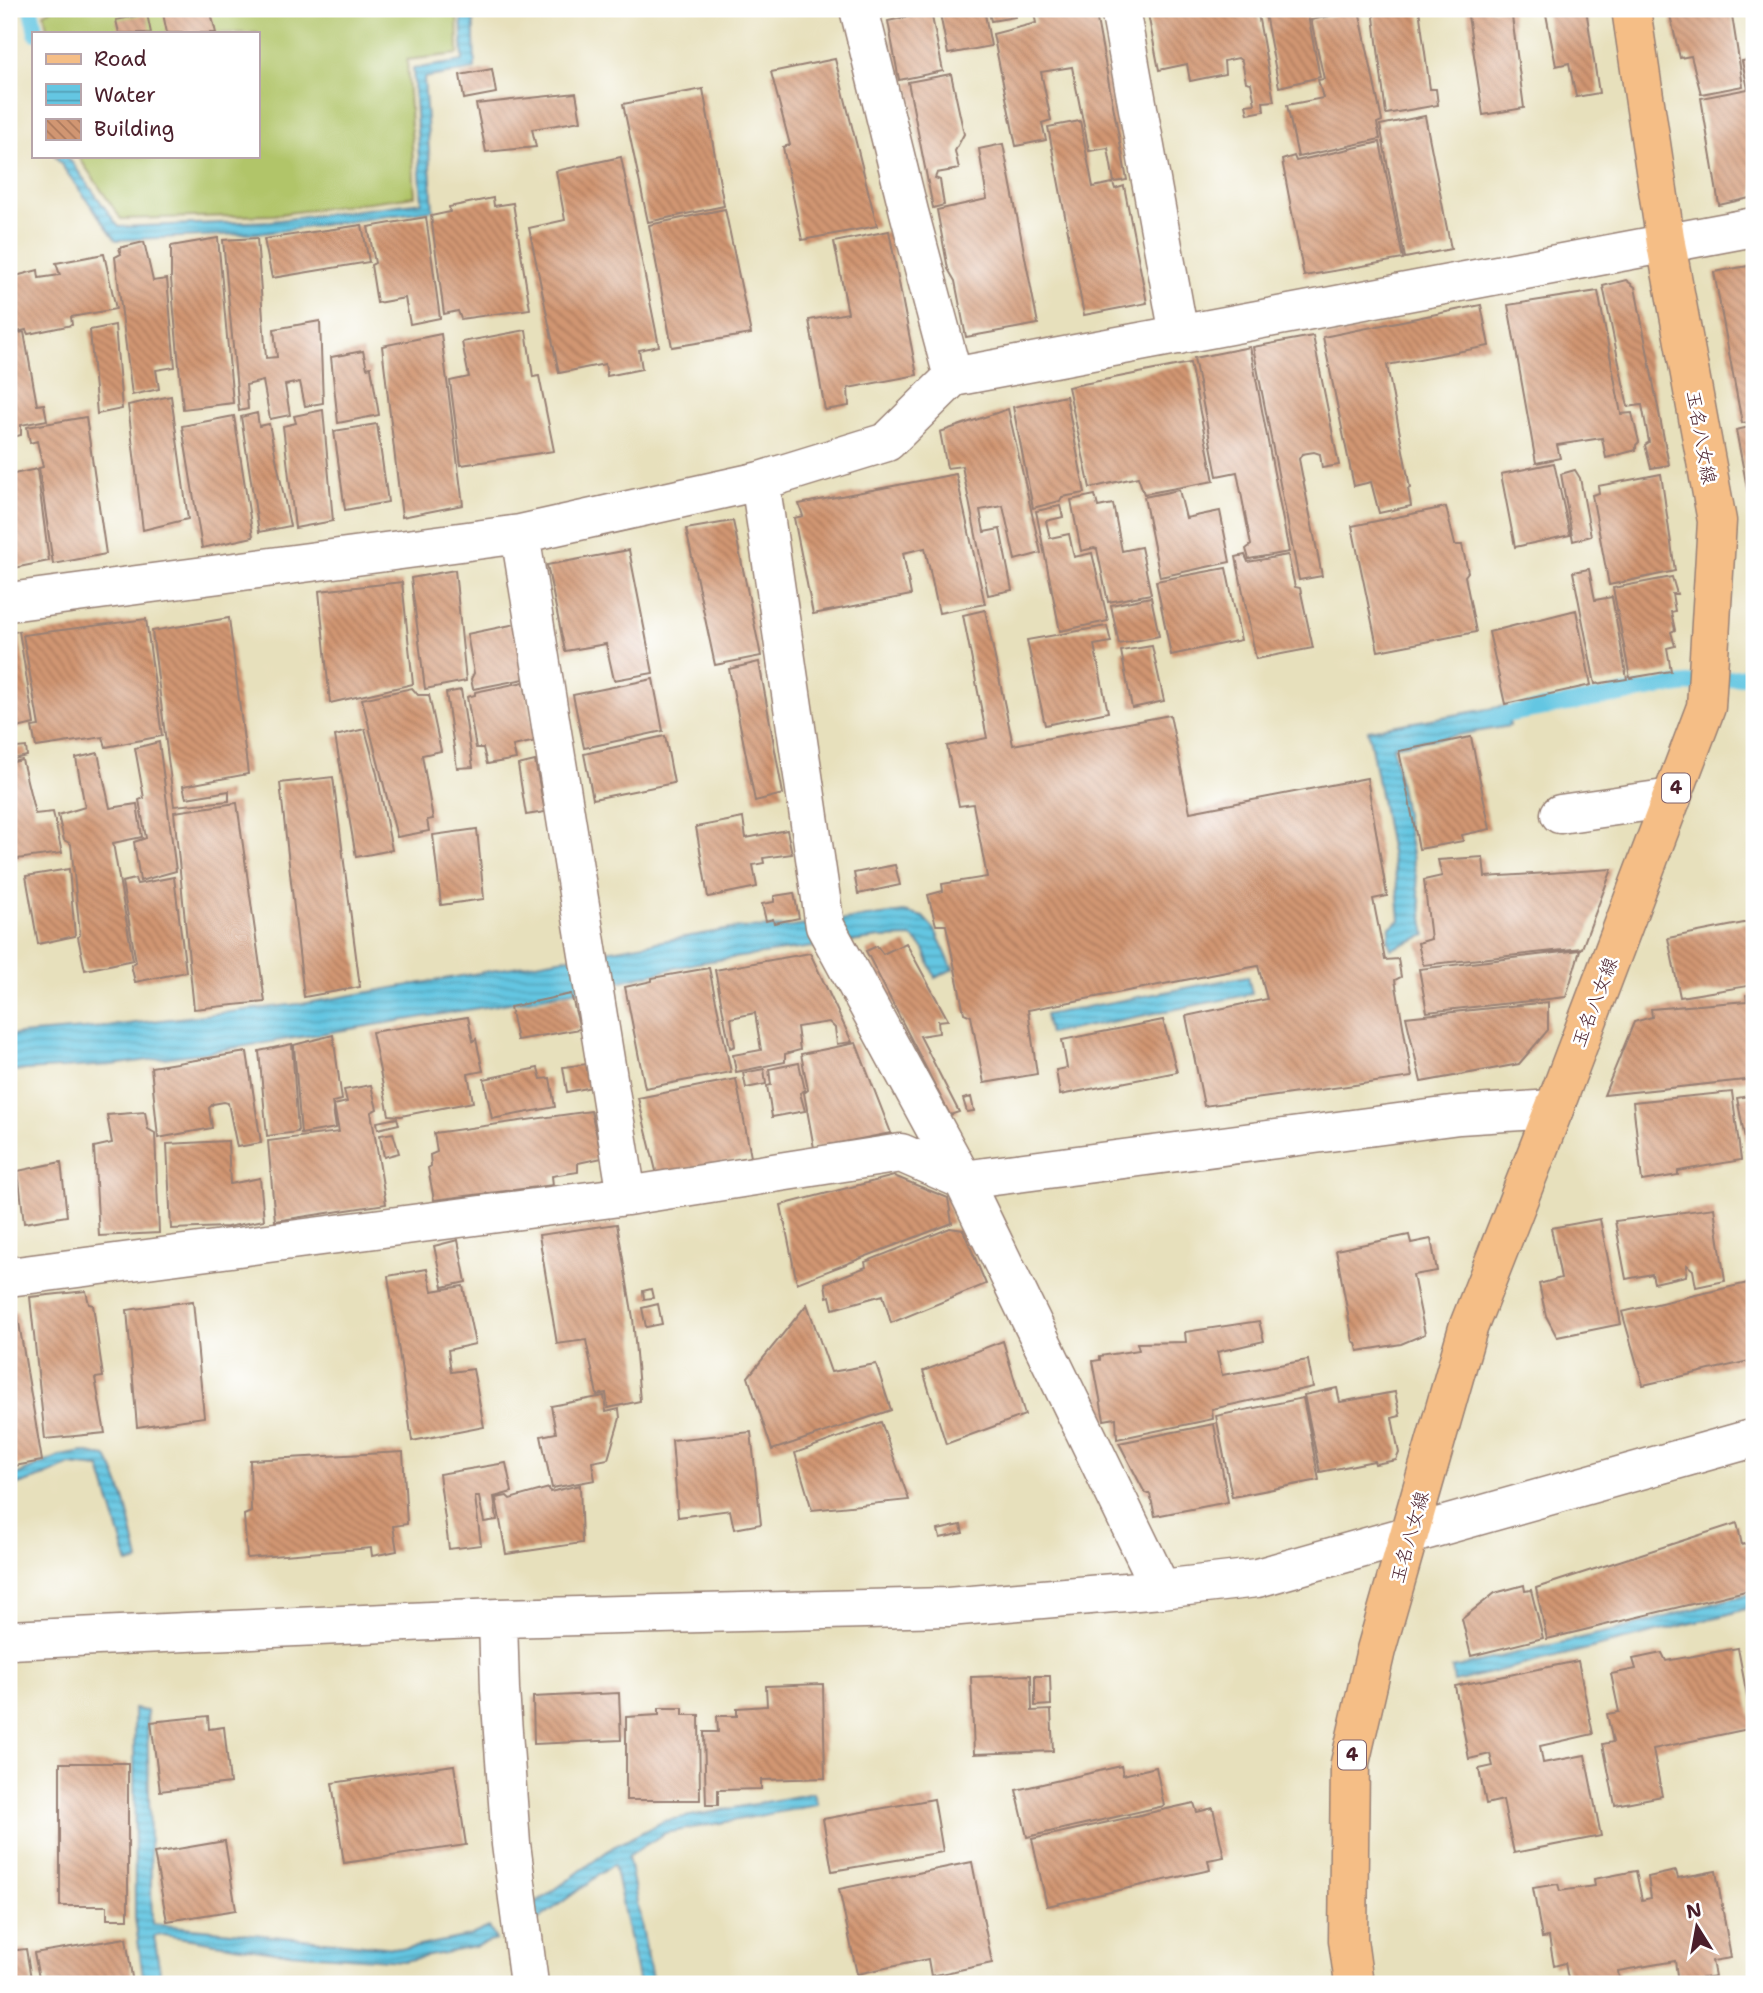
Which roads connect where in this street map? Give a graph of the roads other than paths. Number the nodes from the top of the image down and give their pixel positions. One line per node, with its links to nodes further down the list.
1 (859, 9): 7 (street)
2 (1120, 9): 6 (street)
3 (1631, 9): 5 (main road, 玉名八女線 / 4)
4 (1754, 227): 5 (street)
5 (1666, 244): 6 (street); 11 (main road, 玉名八女線 / 4)
6 (1179, 335): 7 (street)
7 (953, 377): 8 (street)
8 (760, 481): 9 (street); 14 (street)
9 (520, 534): 10 (street); 15 (street)
10 (9, 602)
11 (1672, 798): 12 (street); 13 (main road, 玉名八女線 / 4)
12 (1560, 814)
13 (1554, 1109): 14 (street); 18 (main road, 玉名八女線 / 4)
14 (963, 1180): 15 (street); 19 (street)
15 (627, 1196): 16 (street)
16 (9, 1277)
17 (1754, 1438): 18 (street)
18 (1410, 1533): 19 (street); 23 (main road, 玉名八女線 / 4)
19 (1161, 1589): 20 (street)
20 (498, 1618): 21 (street); 22 (street)
21 (9, 1640)
22 (530, 1984)
23 (1354, 1984)

